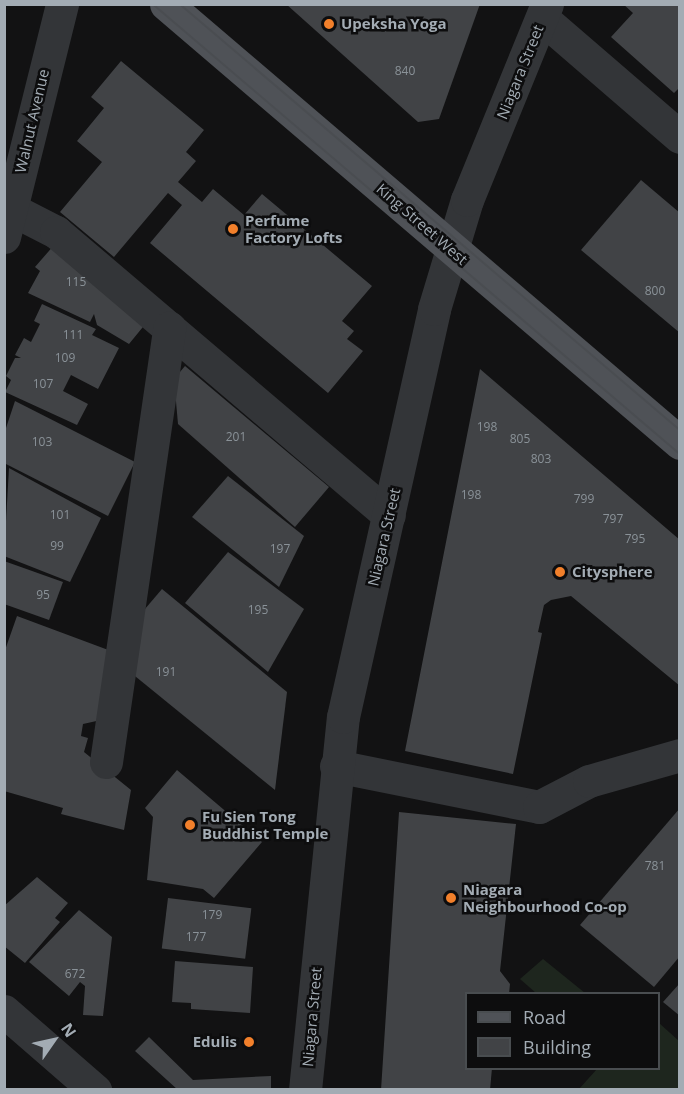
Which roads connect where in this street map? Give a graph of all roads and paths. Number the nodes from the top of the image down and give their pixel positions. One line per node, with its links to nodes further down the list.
1 (62, 4): 5 (street, Walnut Avenue)
2 (166, 4): 6 (main road, King Street West)
3 (545, 11): 4 (street); 6 (street, Niagara Street)
4 (680, 137)
5 (8, 223): 7 (street)
6 (454, 250): 8 (main road, King Street West); 9 (street, Niagara Street)
7 (169, 328): 9 (street); 11 (street)
8 (680, 443)
9 (389, 514): 12 (street, Niagara Street)
10 (680, 755): 12 (street)
11 (106, 762)
12 (336, 766): 15 (street, Niagara Street)
13 (4, 1011): 14 (street)
14 (95, 1089)
15 (305, 1089)

